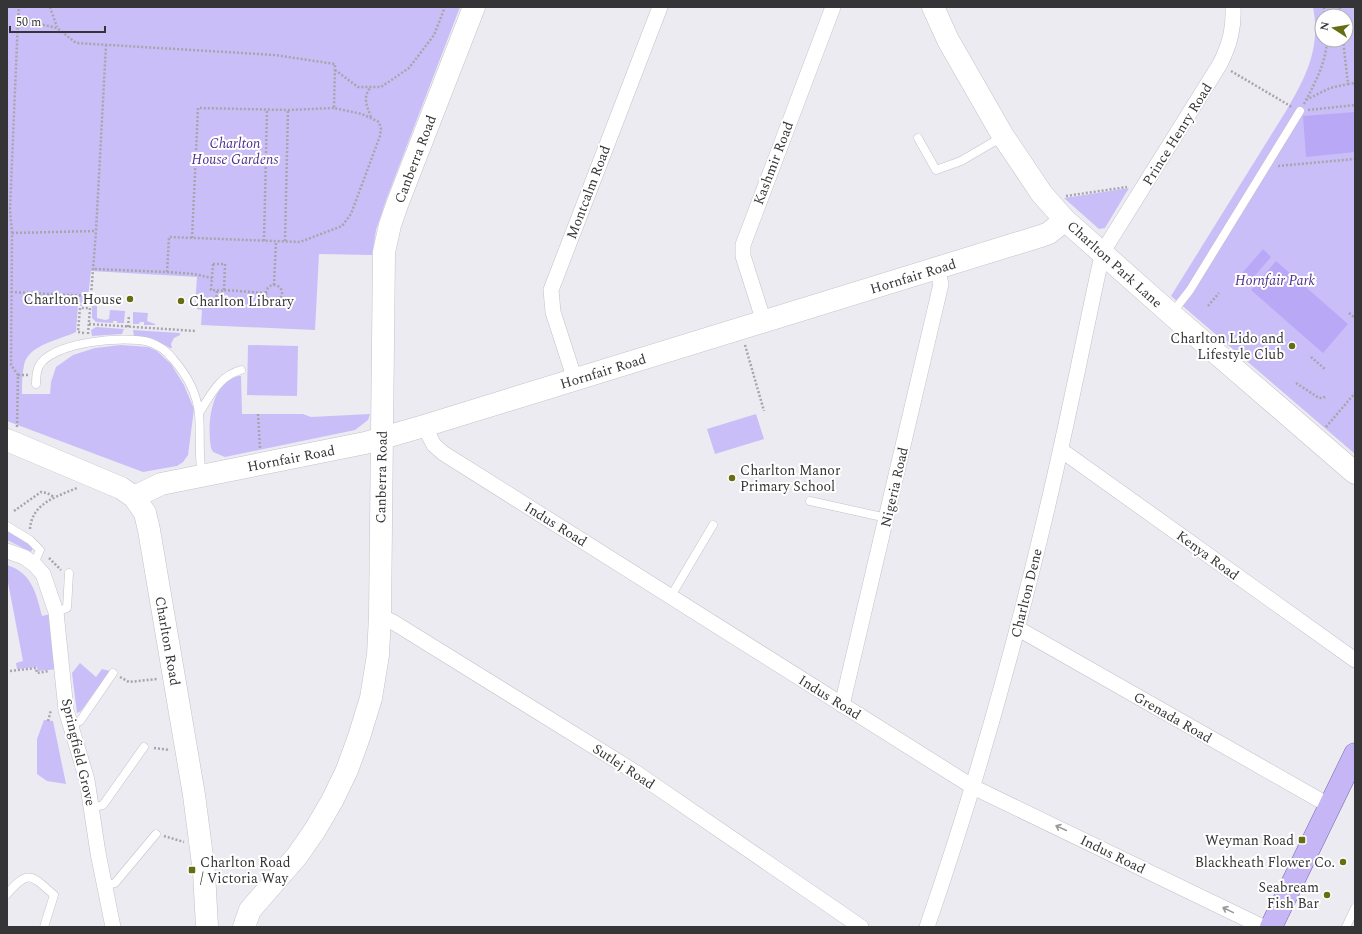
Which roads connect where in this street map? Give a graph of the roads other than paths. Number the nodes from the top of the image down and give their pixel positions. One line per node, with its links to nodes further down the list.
1 (474, 7): 20 (street, Canberra Road)
2 (660, 7): 15 (street, Montcalm Road)
3 (833, 7): 13 (street, Kashmir Road)
4 (933, 7): 7 (street, Charlton Park Lane)
5 (1233, 7): 10 (street, Prince Henry Road)
6 (1300, 111): 12 (lane)
7 (1003, 136): 8 (lane); 9 (street, Charlton Park Lane)
8 (918, 138)
9 (1065, 220): 10 (street, Charlton Park Lane); 11 (street, Hornfair Road)
10 (1104, 254): 12 (street, Charlton Park Lane); 21 (street, Charlton Dene)
11 (938, 269): 13 (street, Hornfair Road); 26 (street, Nigeria Road)
12 (1171, 314): 22 (street, Charlton Park Lane)
13 (764, 322): 15 (street, Hornfair Road)
14 (241, 370): 17 (lane)
15 (575, 380): 18 (street, Hornfair Road)
16 (36, 384): 17 (lane)
17 (199, 413): 23 (lane)
18 (424, 426): 20 (street, Hornfair Road); 32 (street, Indus Road)
19 (12, 435): 24 (street, Charlton Road)
20 (382, 438): 23 (street, Hornfair Road); 34 (street, Canberra Road)
21 (1061, 450): 35 (street, Charlton Dene); 36 (street, Kenya Road)
22 (1355, 473)
23 (202, 476): 24 (street, Hornfair Road)
24 (134, 497): 51 (street, Charlton Road)
25 (810, 501): 26 (lane)
26 (887, 518): 38 (street, Nigeria Road)
27 (713, 525): 32 (lane)
28 (7, 526): 30 (lane)
29 (7, 551): 30 (street, Springfield Grove)
30 (34, 564): 33 (street, Springfield Grove)
31 (69, 573): 33 (lane)
32 (671, 596): 38 (street, Indus Road)
33 (56, 612): 39 (street, Springfield Grove)
34 (380, 616): 52 (street, Canberra Road); 53 (street, Sutlej Road)
35 (1017, 628): 42 (street, Charlton Dene); 43 (street, Grenada Road)
36 (1355, 660)
37 (113, 673): 39 (lane)
38 (842, 705): 42 (street, Indus Road)
39 (70, 724): 44 (street, Springfield Grove)
40 (144, 747): 44 (lane)
41 (1353, 765): 43 (main road)
42 (973, 787): 54 (street, Charlton Dene); 55 (street, Indus Road, one-way to 42)
43 (1330, 806): 56 (main road)
44 (92, 808): 46 (street, Springfield Grove)
45 (156, 834): 46 (lane)
46 (104, 886): 50 (street, Springfield Grove)
47 (7, 894): 49 (lane)
48 (1355, 908): 57 (lane)
49 (44, 927)
50 (113, 927)
51 (207, 927)
52 (244, 927)
53 (862, 927)
54 (927, 927)
55 (1263, 927)
56 (1271, 927)
57 (1346, 927)

